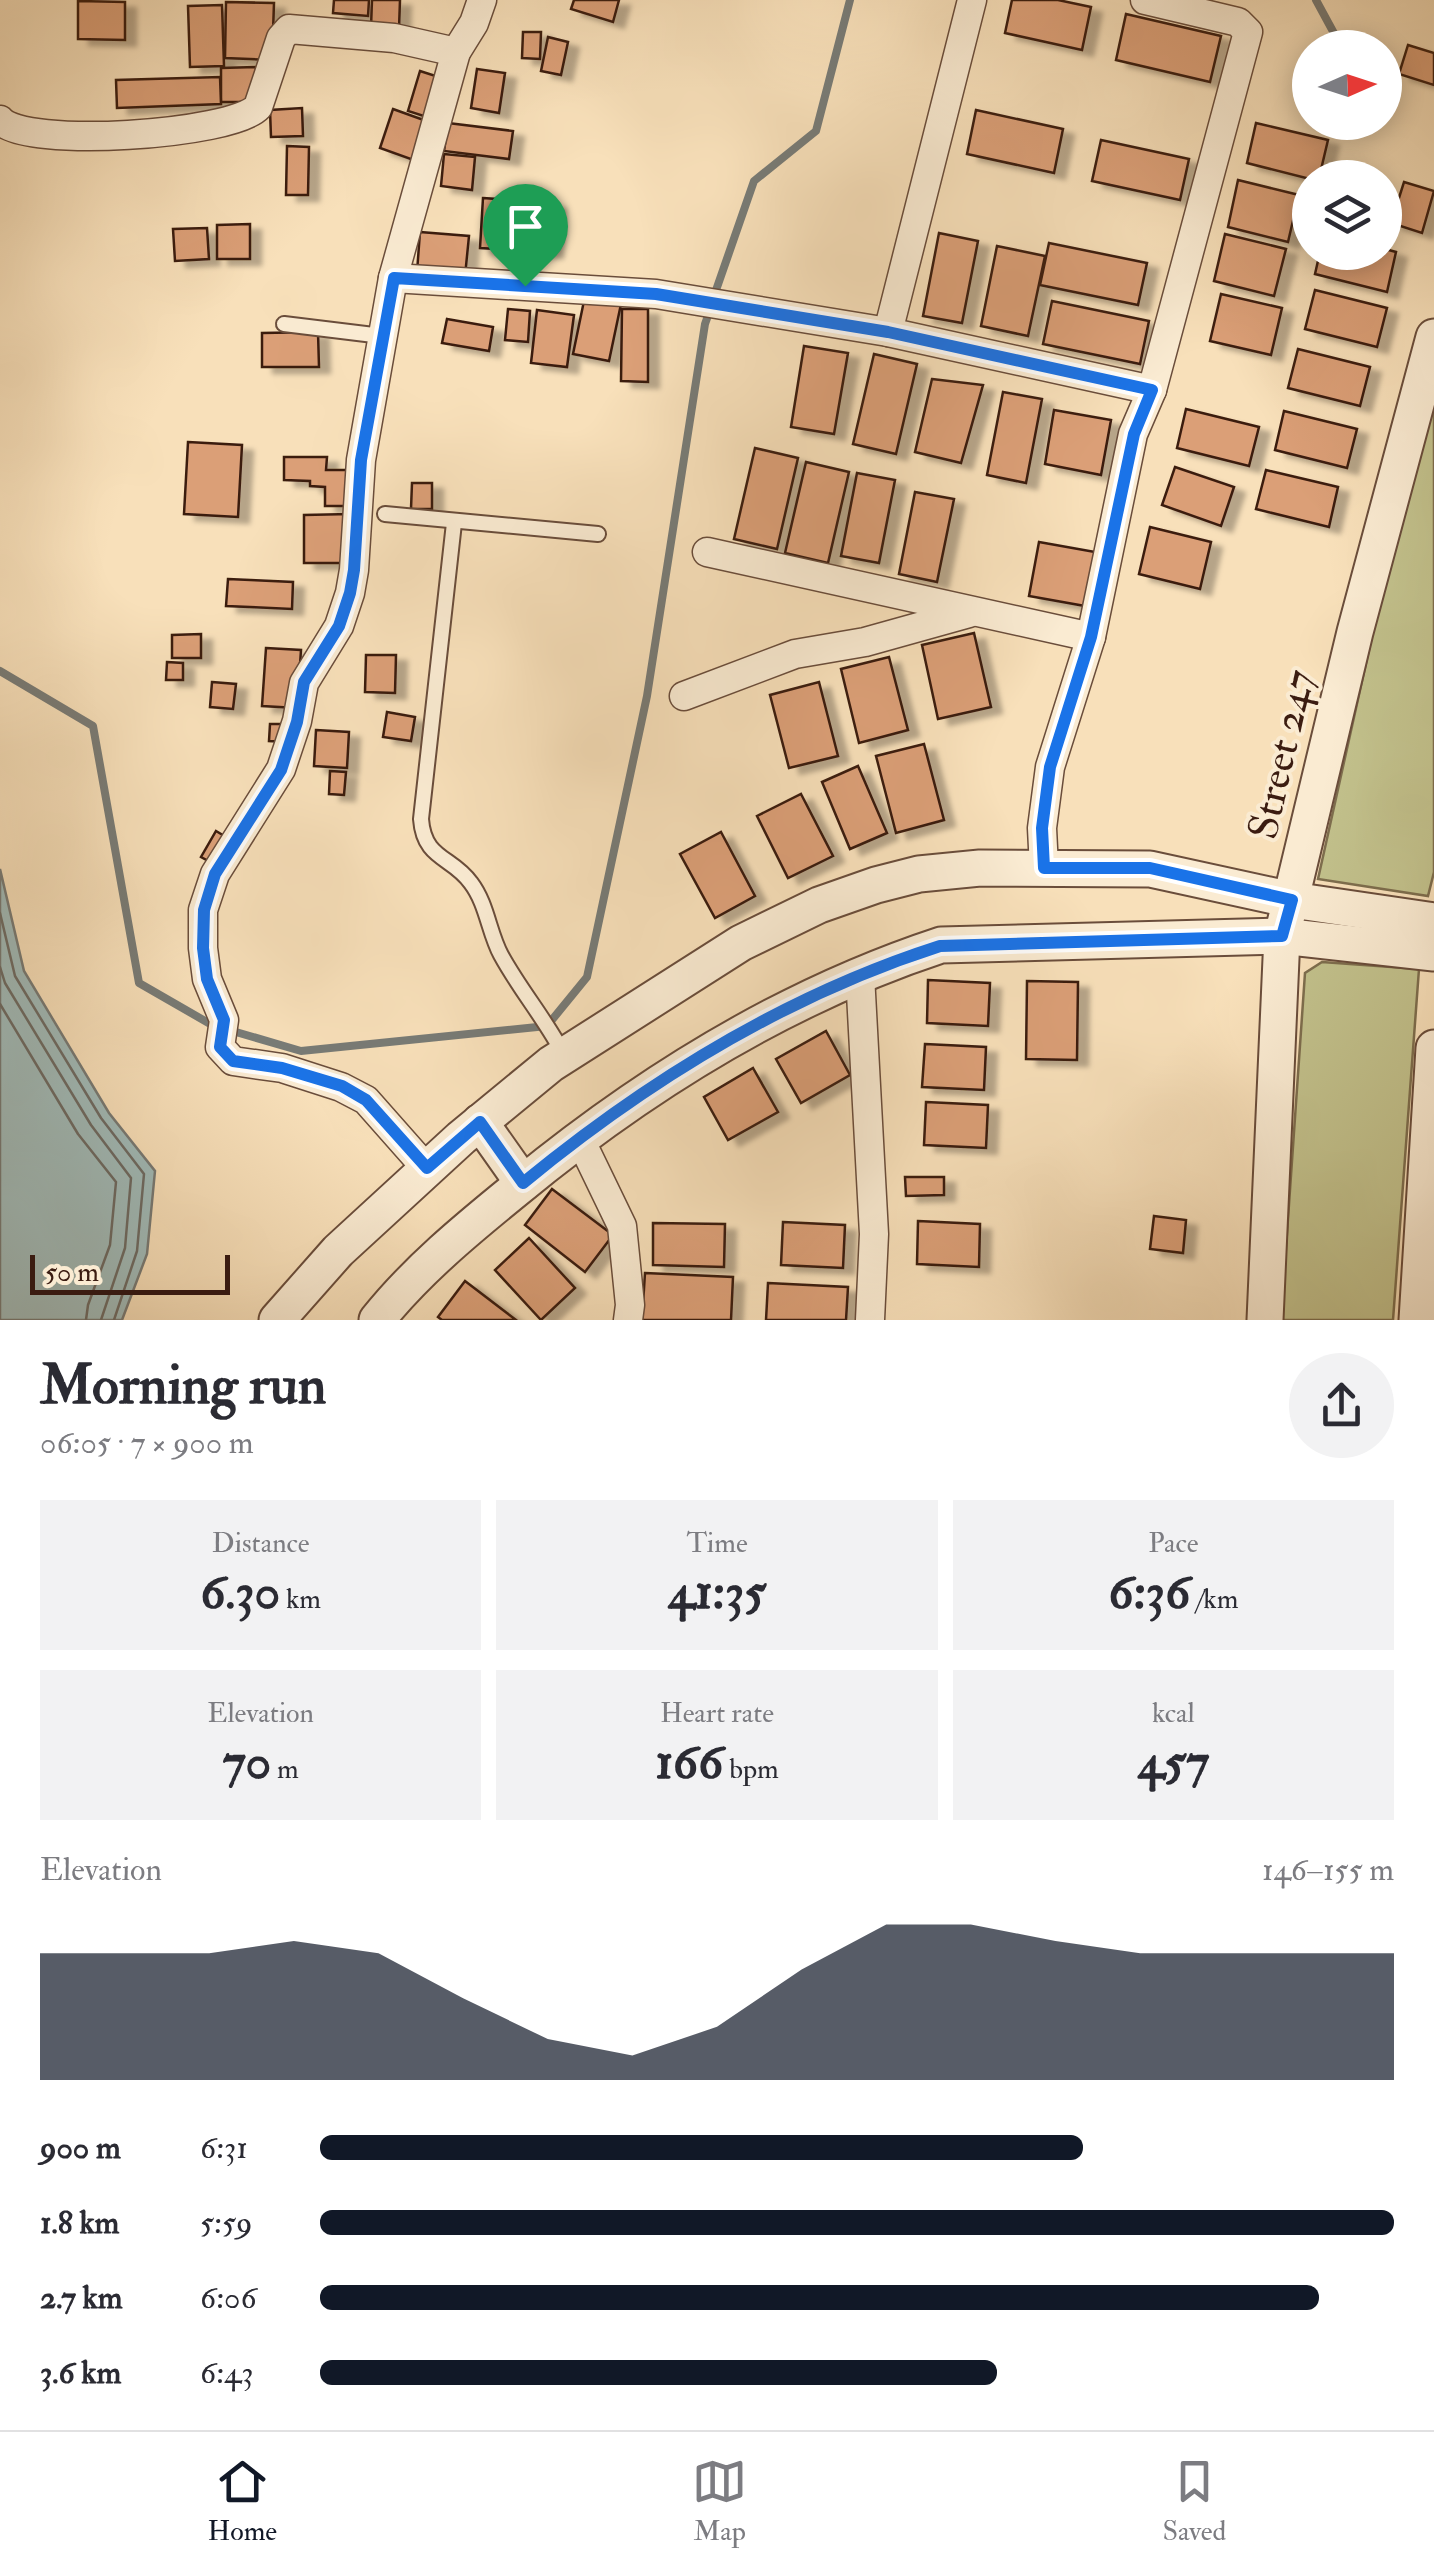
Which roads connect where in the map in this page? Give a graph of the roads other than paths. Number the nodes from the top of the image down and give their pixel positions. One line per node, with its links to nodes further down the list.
1 (482, 0): 4 (street)
2 (972, 0): 8 (street)
3 (1145, 0): 11 (street)
4 (456, 52): 5 (street); 6 (street)
5 (0, 120)
6 (394, 278): 8 (street); 9 (street)
7 (284, 324): 9 (lane)
8 (888, 332): 11 (street)
9 (382, 336): 29 (street)
10 (1434, 337): 20 (street, Street 247)
11 (1152, 390): 17 (street)
12 (385, 514): 13 (lane)
13 (454, 523): 14 (lane); 25 (lane)
14 (598, 534)
15 (707, 552): 16 (street)
16 (972, 612): 17 (street); 18 (street)
17 (1091, 637): 19 (street)
18 (684, 696)
19 (1044, 868): 20 (street); 25 (street)
20 (1292, 900): 21 (street); 22 (street, Street 247)
21 (1434, 921)
22 (1282, 936): 23 (street); 24 (street); 36 (street, Street 247)
23 (1434, 952)
24 (860, 974): 28 (street); 35 (street)
25 (558, 1043): 27 (street)
26 (1434, 1048): 31 (street)
27 (480, 1122): 29 (street); 30 (street)
28 (579, 1137): 30 (street); 34 (street)
29 (427, 1168): 32 (street)
30 (523, 1183): 33 (street)
31 (1428, 1242): 37 (street)
32 (277, 1320)
33 (377, 1320)
34 (628, 1320)
35 (870, 1320)
36 (1265, 1320)
37 (1417, 1320)

